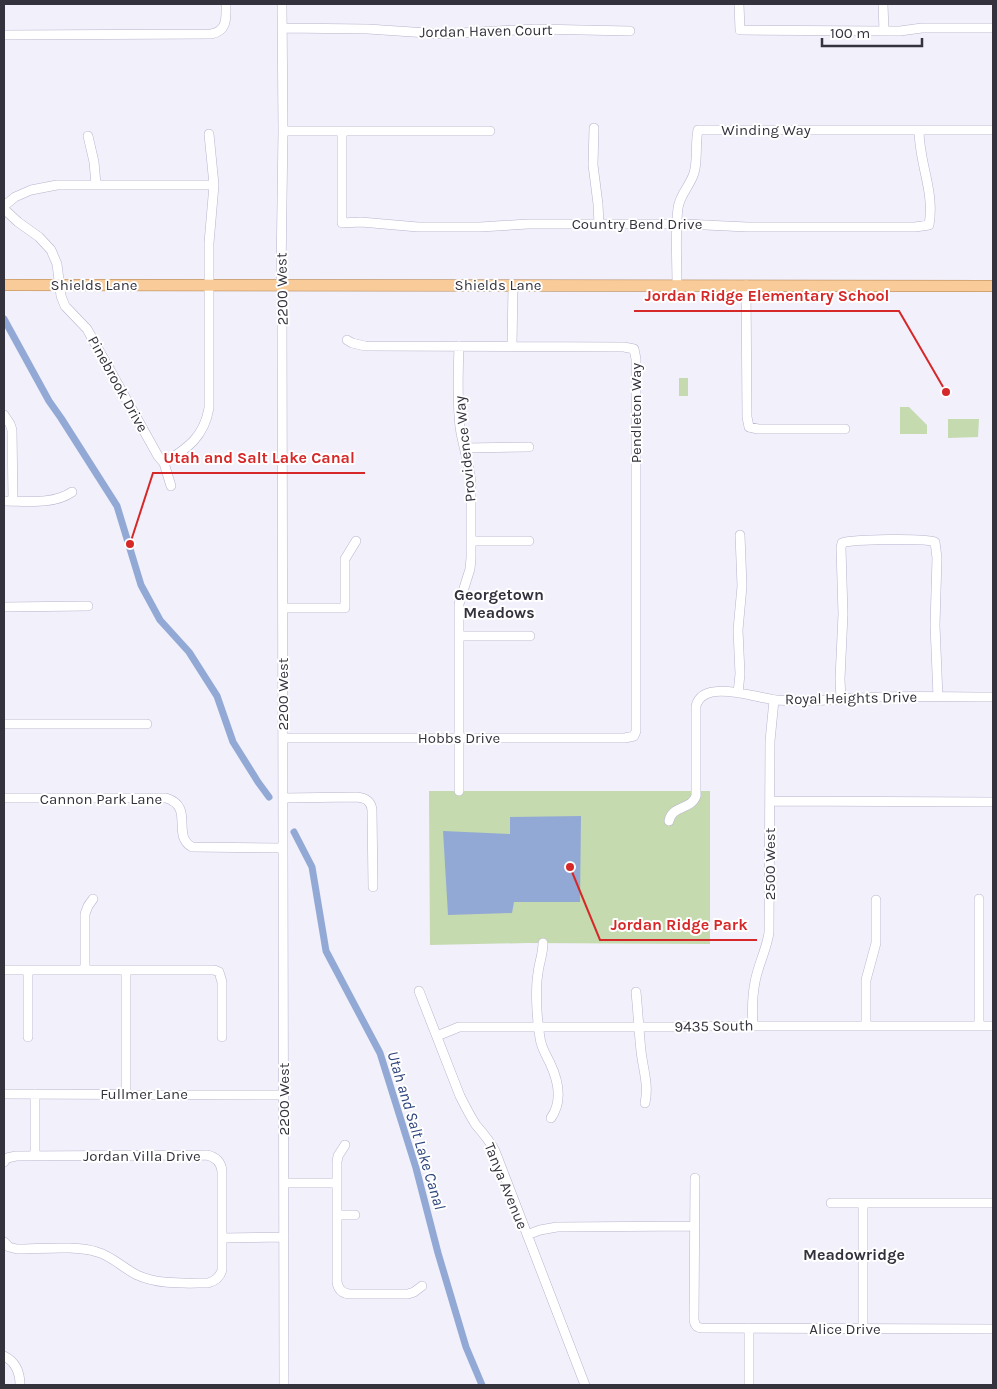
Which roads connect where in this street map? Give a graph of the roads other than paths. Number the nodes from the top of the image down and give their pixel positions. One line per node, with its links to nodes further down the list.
1 (226, 4): 9 (street)
2 (282, 4): 5 (street, 2200 West)
3 (739, 4): 8 (street)
4 (883, 4): 8 (street)
5 (282, 28): 7 (street, Jordan Haven Court); 13 (street, 2200 West)
6 (993, 28): 8 (street)
7 (630, 31)
8 (884, 31)
9 (4, 35)
10 (594, 128): 21 (street)
11 (919, 130): 12 (street, Winding Way); 22 (street, Winding Way); 22 (street, Country Bend Drive)
12 (993, 130)
13 (283, 131): 14 (street); 23 (street, 2200 West)
14 (342, 131): 15 (street); 21 (street, Country Bend Drive)
15 (490, 131)
16 (209, 134): 19 (street)
17 (88, 136): 18 (street)
18 (96, 184): 19 (street); 20 (street)
19 (214, 185): 26 (street)
20 (4, 207): 25 (street, Pinebrook Drive)
21 (599, 224): 22 (street, Country Bend Drive)
22 (677, 224): 28 (street, Winding Way)
23 (282, 284): 26 (main road, Shields Lane); 27 (main road, Shields Lane); 48 (street, 2200 West)
24 (4, 285): 25 (main road, Shields Lane)
25 (60, 285): 26 (main road, Shields Lane); 38 (street, Pinebrook Drive)
26 (209, 285): 38 (street)
27 (513, 285): 28 (main road, Shields Lane); 33 (street)
28 (677, 285): 29 (main road, Shields Lane)
29 (746, 285): 30 (main road, Shields Lane); 35 (street)
30 (993, 286)
31 (347, 340): 32 (street, Pendleton Way)
32 (459, 346): 33 (street, Pendleton Way); 37 (street, Providence Way)
33 (512, 346): 58 (street, Pendleton Way)
34 (4, 415): 41 (street)
35 (845, 429)
36 (530, 447): 37 (street)
37 (465, 448): 44 (street, Providence Way)
38 (164, 463): 39 (street, Pinebrook Drive)
39 (171, 486)
40 (72, 492): 41 (street)
41 (8, 501)
42 (740, 535): 51 (street)
43 (356, 541): 48 (street)
44 (471, 541): 45 (street); 49 (street, Providence Way)
45 (529, 541)
46 (4, 606): 47 (street)
47 (88, 606)
48 (283, 608): 59 (street, 2200 West)
49 (459, 636): 50 (street); 60 (street, Providence Way)
50 (530, 636)
51 (738, 693): 54 (street, Royal Heights Drive); 66 (street, Royal Heights Drive)
52 (938, 697): 53 (street, Royal Heights Drive); 55 (street, Royal Heights Drive); 55 (street)
53 (993, 697)
54 (774, 700): 55 (street, Royal Heights Drive); 64 (street, 2500 West)
55 (841, 700)
56 (4, 724): 57 (street)
57 (147, 724)
58 (634, 736): 60 (street, Hobbs Drive)
59 (283, 738): 60 (street, Hobbs Drive); 63 (street, 2200 West)
60 (459, 738): 61 (street, Providence Way)
61 (459, 791)
62 (4, 798): 67 (street, Cannon Park Lane)
63 (283, 798): 67 (street, 2200 West); 68 (street)
64 (770, 801): 65 (street); 79 (street, 2500 West)
65 (993, 802)
66 (669, 821)
67 (283, 848): 91 (street, 2200 West)
68 (373, 887)
69 (93, 899): 75 (street)
70 (876, 900): 80 (street)
71 (979, 900): 81 (street)
72 (544, 943): 83 (street)
73 (4, 970): 74 (street)
74 (28, 970): 75 (street); 86 (street)
75 (85, 970): 76 (street)
76 (126, 970): 87 (street); 90 (street)
77 (419, 991): 85 (street, Tanya Avenue)
78 (636, 992): 84 (street)
79 (753, 1026): 80 (street, 9435 South); 84 (street, 9435 South)
80 (866, 1026): 81 (street, 9435 South)
81 (979, 1026): 82 (street, 9435 South)
82 (993, 1026)
83 (538, 1027): 84 (street, 9435 South); 85 (street, 9435 South); 93 (street)
84 (639, 1027): 92 (street)
85 (437, 1036): 106 (street, Tanya Avenue)
86 (28, 1037)
87 (222, 1038)
88 (4, 1094): 89 (street, Fullmer Lane)
89 (35, 1094): 90 (street, Fullmer Lane); 95 (street)
90 (126, 1094): 91 (street, Fullmer Lane)
91 (284, 1094): 98 (street, 2200 West)
92 (645, 1103)
93 (551, 1118)
94 (345, 1145): 99 (street)
95 (35, 1156): 96 (street, Jordan Villa Drive); 108 (street, Jordan Villa Drive)
96 (5, 1160)
97 (695, 1178): 105 (street)
98 (284, 1183): 99 (street); 107 (street, 2200 West)
99 (337, 1183): 103 (street)
100 (831, 1203): 101 (street)
101 (863, 1203): 102 (street); 112 (street)
102 (993, 1203)
103 (337, 1215): 104 (street); 110 (street)
104 (354, 1215)
105 (695, 1226): 106 (street); 111 (street, Alice Drive)
106 (527, 1235): 117 (street, Tanya Avenue)
107 (284, 1237): 108 (street); 116 (street, 2200 West)
108 (222, 1238): 109 (street, Jordan Villa Drive)
109 (4, 1242)
110 (422, 1286)
111 (749, 1328): 112 (street, Alice Drive); 118 (street)
112 (863, 1329): 113 (street, Alice Drive)
113 (993, 1329)
114 (4, 1356): 115 (street)
115 (20, 1385)
116 (284, 1385)
117 (585, 1385)
118 (749, 1385)

